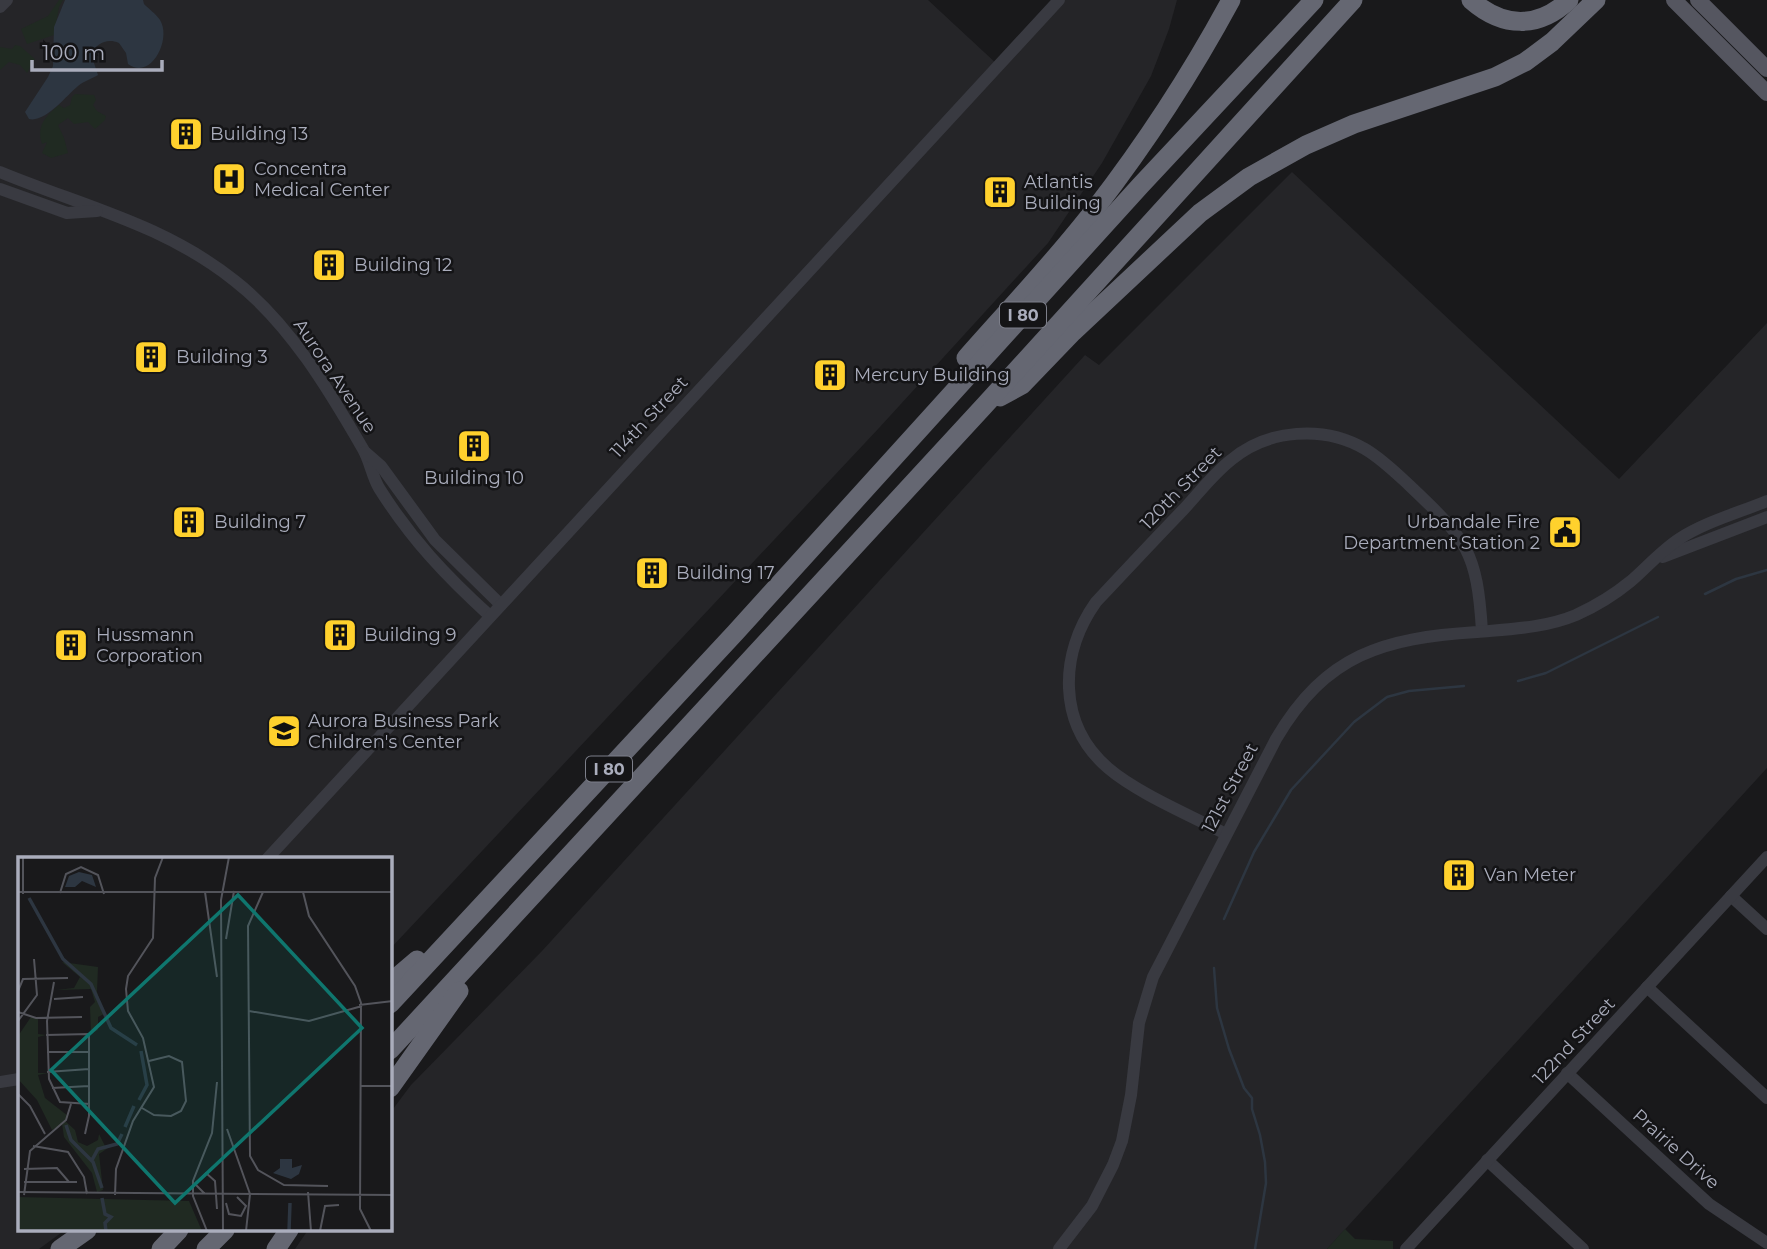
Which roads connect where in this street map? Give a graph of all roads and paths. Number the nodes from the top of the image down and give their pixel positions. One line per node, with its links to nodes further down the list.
1 (7, 0): 11 (street)
2 (1059, 0): 22 (street, 114th Street)
3 (1231, 0): 25 (highway)
4 (1314, 0): 25 (highway, I 80)
5 (1353, 0): 17 (highway, I 80)
6 (1471, 0): 7 (highway)
7 (1569, 0)
8 (1596, 0): 17 (highway)
9 (1674, 0): 13 (main road)
10 (1698, 0): 12 (main road)
11 (0, 8)
12 (1767, 69)
13 (1767, 93)
14 (0, 172): 16 (street, Aurora Avenue)
15 (0, 189): 16 (street, Aurora Avenue)
16 (100, 211): 18 (street, Aurora Avenue)
17 (984, 406): 31 (highway, I 80)
18 (365, 452): 22 (street, Aurora Avenue); 23 (street, Aurora Avenue)
19 (1767, 501): 21 (street, 121st Street)
20 (1767, 517): 21 (street, 121st Street)
21 (1650, 563): 24 (street, 121st Street)
22 (501, 605): 23 (street, 114th Street)
23 (490, 616): 27 (street, 114th Street)
24 (1482, 631): 26 (street, 121st Street); 26 (street, 120th Street)
25 (735, 633): 30 (highway, I 80)
26 (1226, 834): 52 (street, 121st Street)
27 (269, 857)
28 (1767, 857): 29 (street, 122nd Street)
29 (1731, 896): 32 (street); 34 (street, 122nd Street)
30 (483, 905): 33 (highway); 35 (highway, I 80)
31 (507, 923): 36 (highway, I 80); 40 (highway)
32 (1767, 929)
33 (392, 981)
34 (1647, 987): 37 (street, 122nd Street); 41 (street)
35 (392, 1002)
36 (392, 1048)
37 (1567, 1073): 42 (street, 122nd Street); 47 (street, Prairie Drive)
38 (18, 1079): 39 (street)
39 (0, 1082)
40 (392, 1085)
41 (1767, 1098)
42 (1487, 1160): 53 (street, 122nd Street); 54 (street)
43 (84, 1232): 48 (highway)
44 (177, 1232): 49 (highway)
45 (223, 1232): 50 (highway)
46 (288, 1232): 51 (highway)
47 (1767, 1243)
48 (60, 1249)
49 (161, 1249)
50 (206, 1249)
51 (276, 1249)
52 (1059, 1249)
53 (1406, 1249)
54 (1583, 1249)

